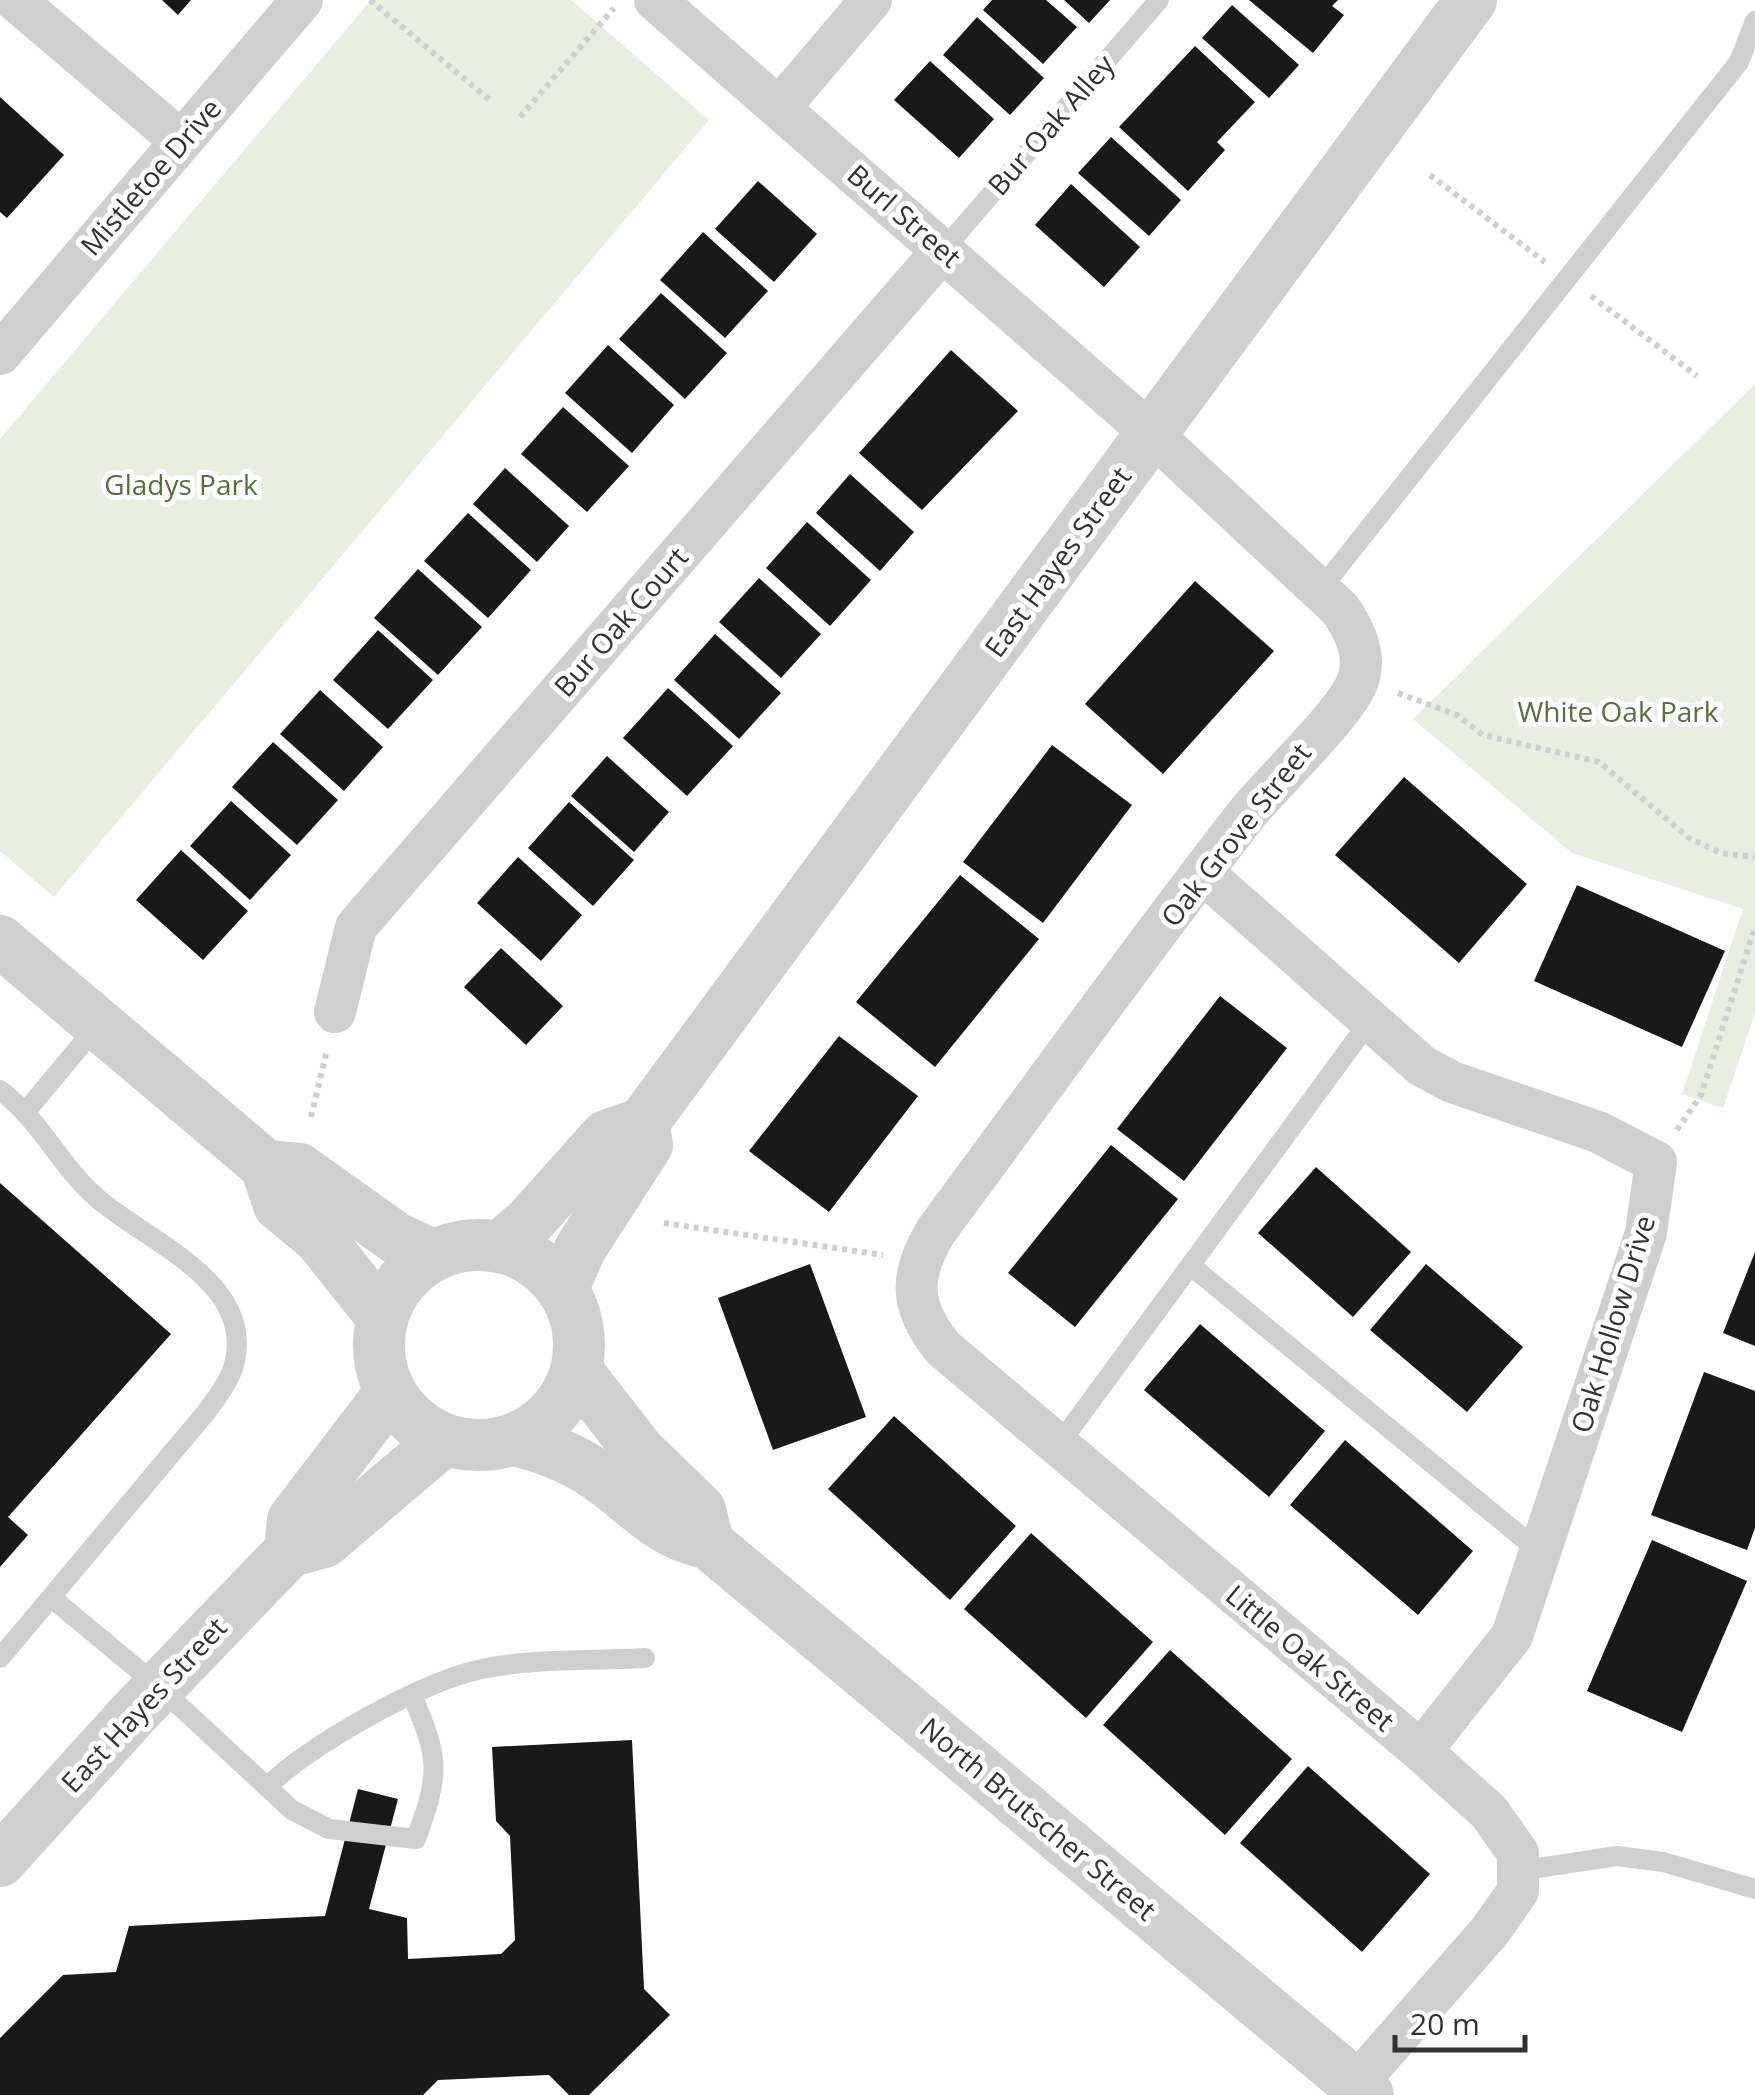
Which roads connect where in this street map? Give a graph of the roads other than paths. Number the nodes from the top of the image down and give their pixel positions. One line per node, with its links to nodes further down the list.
1 (15, 0): 9 (street)
2 (302, 0): 9 (street, Mistletoe Drive)
3 (655, 0): 8 (street, Burl Street)
4 (871, 0): 8 (street)
5 (1159, 0): 10 (lane, Bur Oak Alley)
6 (1472, 0): 12 (street, East Hayes Street)
7 (1755, 20): 13 (lane)
8 (780, 108): 10 (street, Burl Street)
9 (181, 141): 11 (street, Mistletoe Drive)
10 (942, 250): 12 (street, Burl Street); 16 (street, Bur Oak Court)
11 (0, 354)
12 (1152, 434): 13 (street); 21 (street, East Hayes Street)
13 (1320, 590): 14 (street, Oak Grove Street)
14 (1203, 872): 17 (street); 25 (street, Oak Grove Street)
15 (0, 941): 18 (street)
16 (335, 1012)
17 (1369, 1022): 26 (lane); 36 (street, Oak Hollow Drive)
18 (98, 1024): 20 (lane); 22 (street)
19 (0, 1090): 20 (lane)
20 (27, 1110): 37 (lane)
21 (643, 1124): 23 (street, East Hayes Street); 27 (street, East Hayes Street)
22 (266, 1166): 24 (street); 28 (street)
23 (501, 1246): 24 (street); 27 (street)
24 (432, 1255): 28 (street)
25 (918, 1260): 33 (street, Little Oak Street)
26 (1190, 1266): 33 (lane); 36 (lane)
27 (563, 1288): 29 (street)
28 (382, 1317): 30 (street)
29 (577, 1370): 32 (street); 34 (street, North Brutscher Street)
30 (390, 1393): 31 (street); 35 (street, East Hayes Street)
31 (444, 1440): 32 (street); 35 (street, East Hayes Street)
32 (514, 1440): 34 (street, North Brutscher Street)
33 (1057, 1446): 42 (street, Little Oak Street)
34 (708, 1543): 47 (street, North Brutscher Street)
35 (290, 1550): 40 (street, East Hayes Street)
36 (1540, 1552): 42 (street, Oak Hollow Drive)
37 (54, 1599): 38 (lane); 40 (lane)
38 (0, 1658)
39 (645, 1658): 41 (lane)
40 (159, 1686): 43 (lane); 44 (street, East Hayes Street)
41 (412, 1695): 43 (lane); 43 (lane)
42 (1421, 1751): 45 (street, Little Oak Street)
43 (267, 1788)
44 (0, 1861)
45 (1518, 1871): 46 (lane); 47 (street)
46 (1755, 1888)
47 (1362, 2092)

